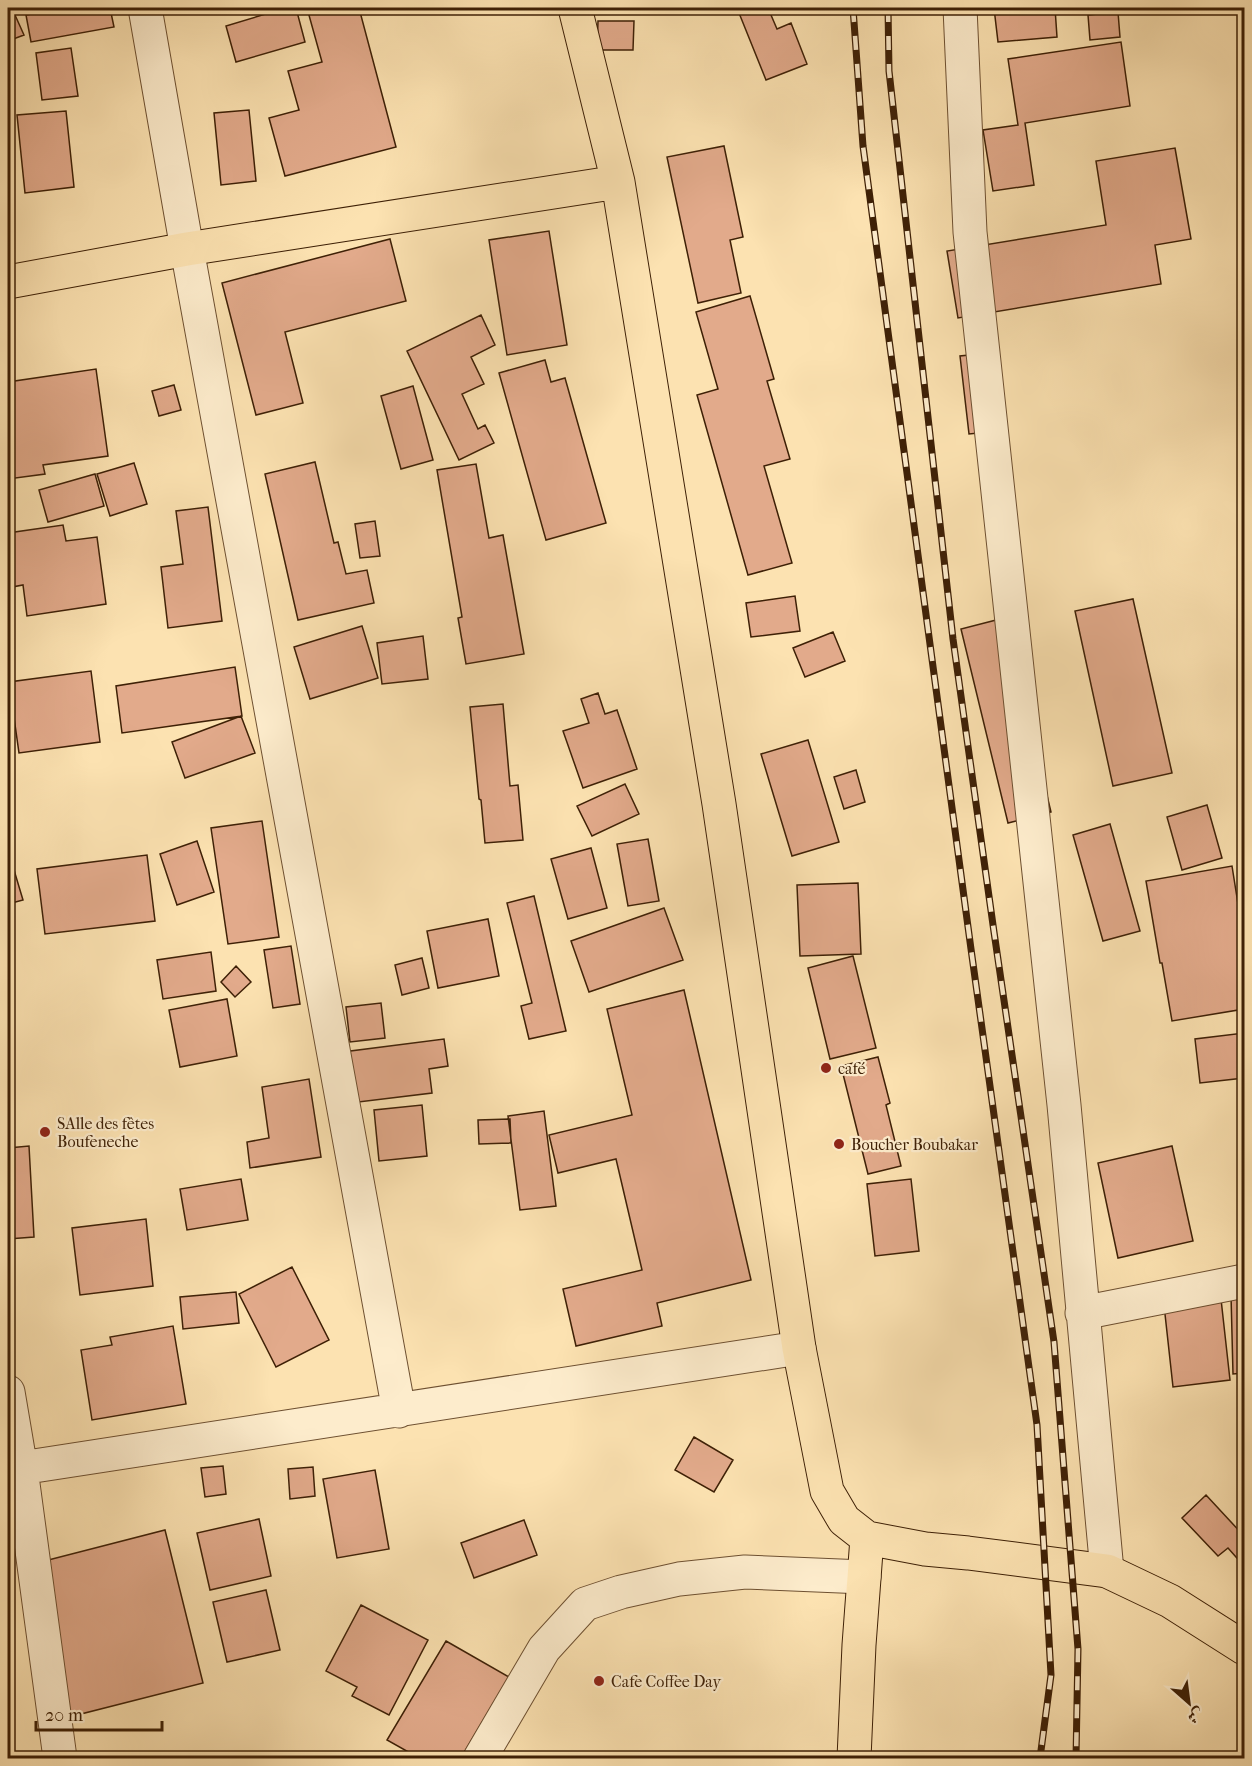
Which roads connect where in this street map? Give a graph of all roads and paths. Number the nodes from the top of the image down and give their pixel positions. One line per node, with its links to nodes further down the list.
1 (145, 8): 5 (street)
2 (575, 8): 4 (main road)
3 (960, 8): 8 (street)
4 (618, 182): 5 (main road); 9 (main road)
5 (187, 249): 6 (main road); 11 (street)
6 (8, 282)
7 (1245, 1281): 8 (street)
8 (1082, 1313): 14 (street)
9 (799, 1348): 11 (street); 13 (main road)
10 (8, 1392): 12 (street)
11 (399, 1411): 12 (street)
12 (14, 1470): 17 (street)
13 (867, 1538): 14 (main road); 15 (main road)
14 (1107, 1571): 16 (main road)
15 (864, 1577): 18 (street); 19 (main road)
16 (1245, 1648)
17 (60, 1758)
18 (480, 1758)
19 (854, 1758)

